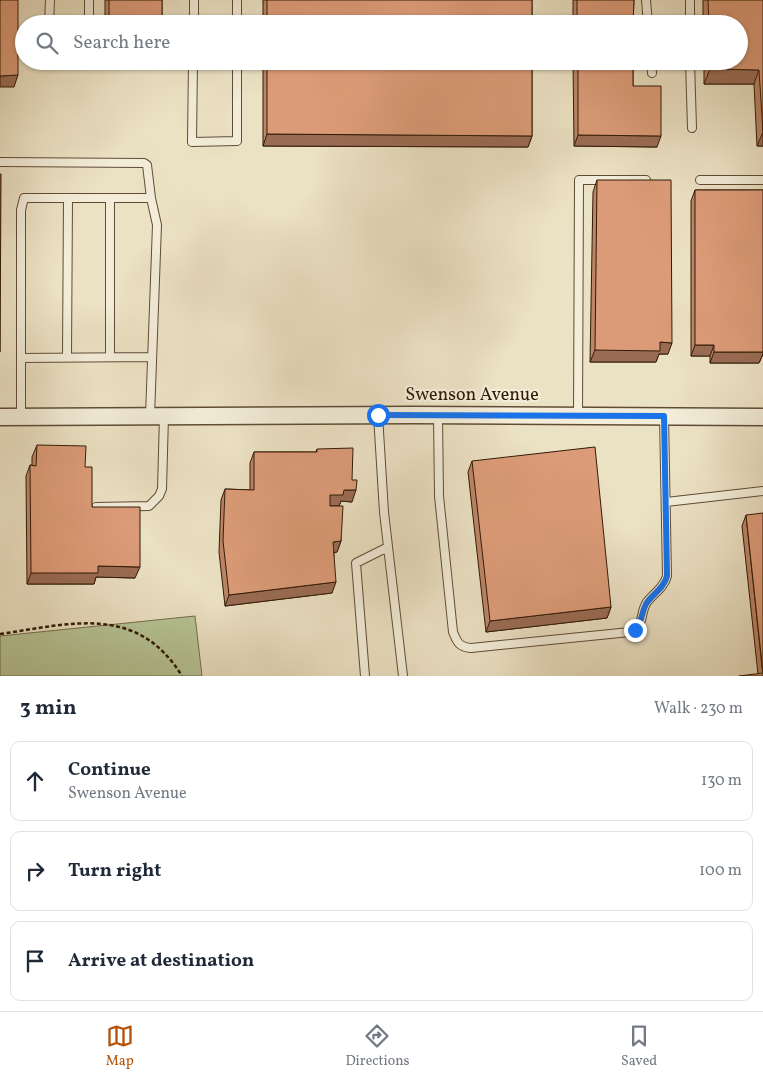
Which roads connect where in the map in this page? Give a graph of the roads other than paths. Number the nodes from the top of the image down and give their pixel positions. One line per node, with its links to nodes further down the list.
1 (50, 0): 7 (lane)
2 (89, 0): 8 (lane)
3 (194, 0): 9 (lane)
4 (237, 0): 10 (lane)
5 (646, 0): 11 (lane)
6 (690, 0): 12 (lane)
7 (49, 15)
8 (89, 15)
9 (194, 15)
10 (237, 15)
11 (647, 15)
12 (690, 15)
13 (193, 70): 14 (lane)
14 (237, 70)
15 (652, 70): 17 (lane)
16 (690, 70): 18 (lane)
17 (652, 73)
18 (692, 128)
19 (0, 162): 25 (lane)
20 (658, 180): 33 (lane)
21 (700, 180): 22 (lane)
22 (763, 180)
23 (68, 198): 24 (lane); 26 (lane); 29 (lane)
24 (110, 198): 25 (lane); 27 (lane)
25 (151, 198): 28 (lane)
26 (67, 357): 27 (lane); 29 (lane)
27 (110, 357): 28 (lane)
28 (152, 357): 32 (lane)
29 (21, 358): 36 (lane)
30 (378, 415): 31 (street, Swenson Avenue); 32 (street, Swenson Avenue); 41 (lane)
31 (438, 415): 33 (street, Swenson Avenue); 39 (lane)
32 (157, 416): 36 (street, Swenson Avenue); 40 (lane)
33 (578, 416): 34 (street, Swenson Avenue)
34 (664, 416): 37 (street, Swenson Avenue); 39 (lane)
35 (0, 417): 36 (street, Swenson Avenue)
36 (21, 417)
37 (763, 417)
38 (763, 491): 39 (lane)
39 (666, 502)
40 (96, 507)
41 (388, 547): 42 (lane); 43 (lane)
42 (365, 676)
43 (403, 676)

